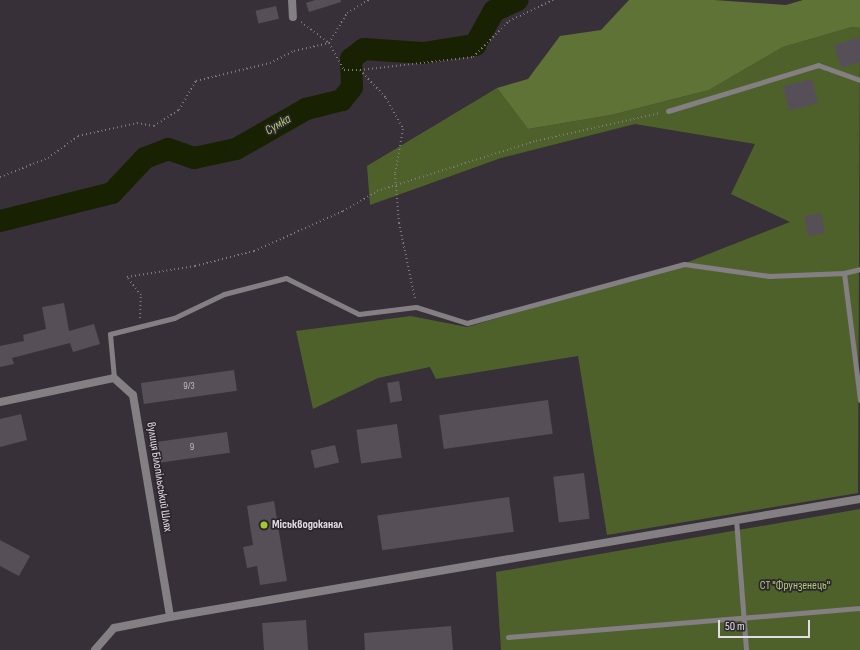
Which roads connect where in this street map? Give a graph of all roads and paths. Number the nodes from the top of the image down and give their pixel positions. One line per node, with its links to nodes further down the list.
1 (292, 0): 4 (street)
2 (369, 0): 5 (path)
3 (553, 0): 6 (path)
4 (293, 16): 5 (path)
5 (329, 43): 6 (path); 9 (path)
6 (360, 70): 12 (path)
7 (860, 80): 8 (lane)
8 (668, 111): 13 (path)
9 (0, 177)
10 (860, 269): 11 (lane)
11 (844, 273): 12 (lane); 15 (lane)
12 (416, 307): 13 (lane)
13 (138, 327): 14 (lane)
14 (114, 378): 16 (street); 20 (street, вулиця Білопільський Шлях)
15 (860, 400)
16 (0, 402)
17 (860, 498): 18 (street)
18 (736, 519): 20 (street); 21 (lane)
19 (860, 608): 21 (lane)
20 (170, 617): 23 (street)
21 (744, 618): 22 (lane); 24 (lane)
22 (508, 637)
23 (95, 650)
24 (746, 650)

